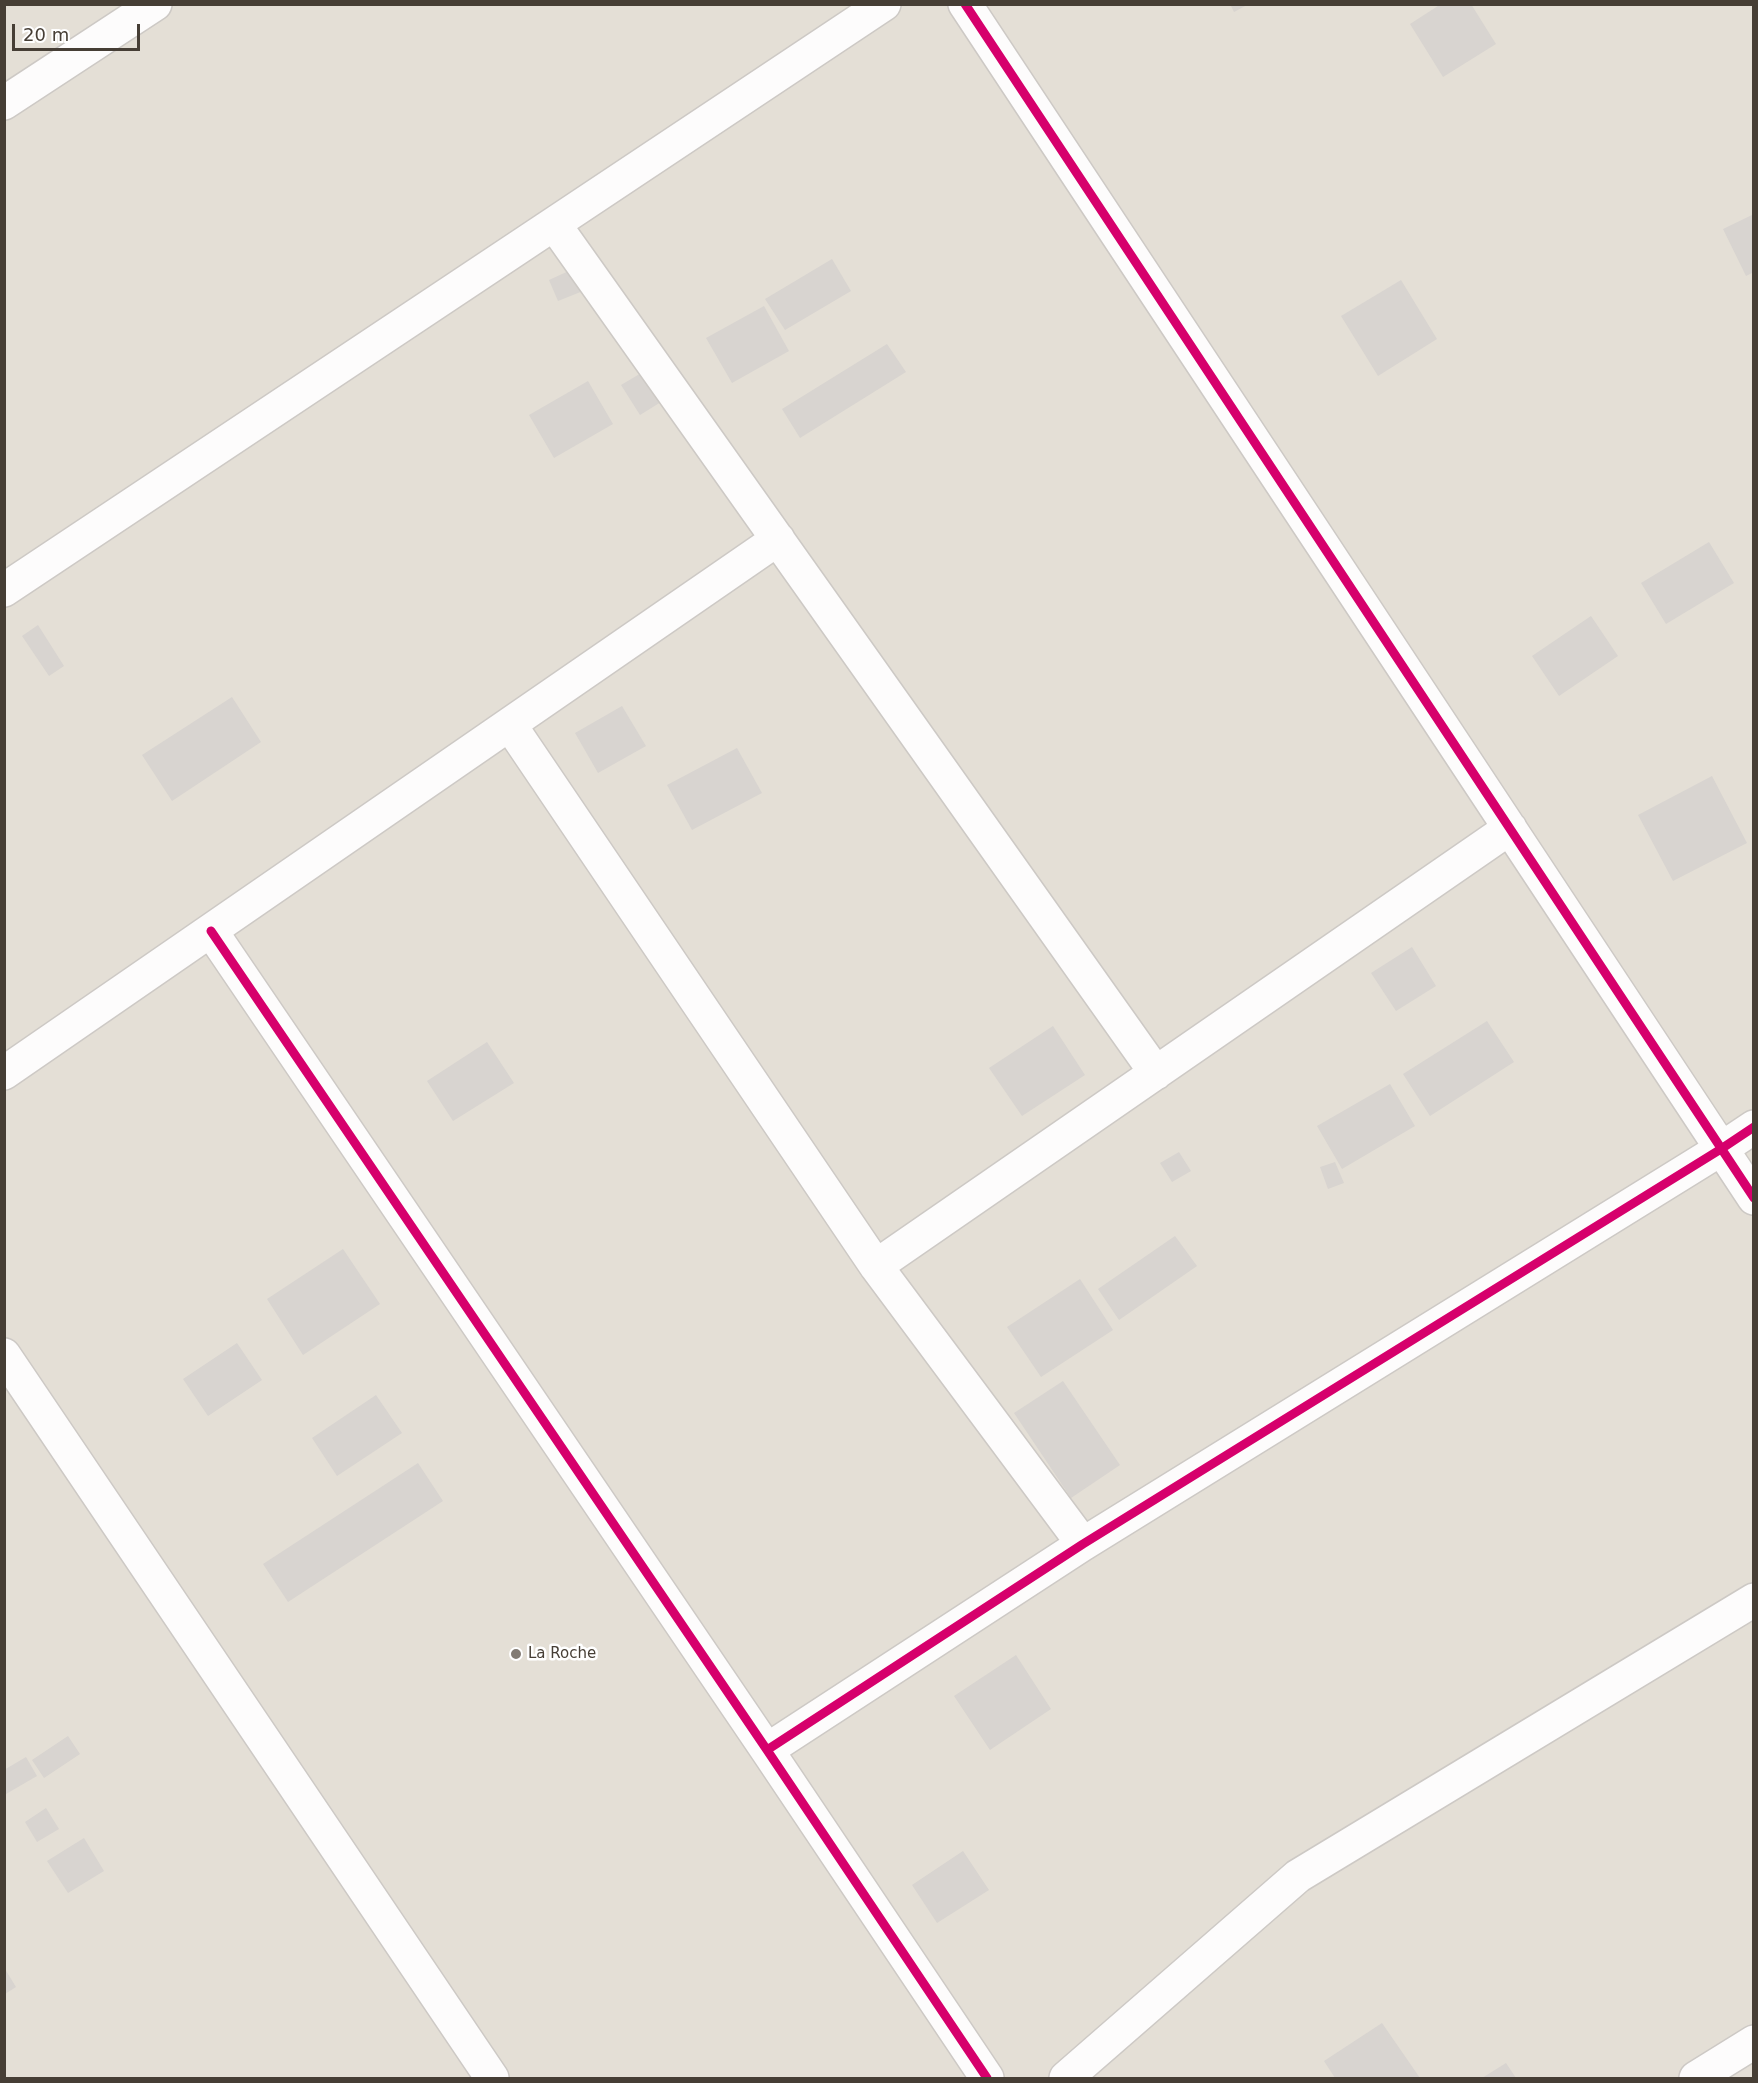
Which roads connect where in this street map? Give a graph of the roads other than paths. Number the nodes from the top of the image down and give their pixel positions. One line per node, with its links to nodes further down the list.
1 (154, 4): 4 (street)
2 (884, 4): 5 (street)
3 (965, 4): 9 (street)
4 (4, 104)
5 (554, 224): 6 (street); 7 (street)
6 (778, 539): 8 (street); 12 (street)
7 (4, 590)
8 (510, 725): 10 (street); 16 (street)
9 (1510, 828): 12 (street); 14 (street)
10 (211, 931): 11 (street); 20 (street)
11 (4, 1073)
12 (1156, 1073): 16 (street)
13 (1754, 1127): 14 (street)
14 (1721, 1149): 15 (street); 18 (street)
15 (1754, 1198)
16 (876, 1266): 18 (street)
17 (4, 1355): 22 (street)
18 (1083, 1544): 20 (street)
19 (1754, 1600): 24 (street)
20 (768, 1750): 23 (street)
21 (1754, 2042): 25 (street)
22 (492, 2079)
23 (987, 2079)
24 (1066, 2079)
25 (1696, 2079)

